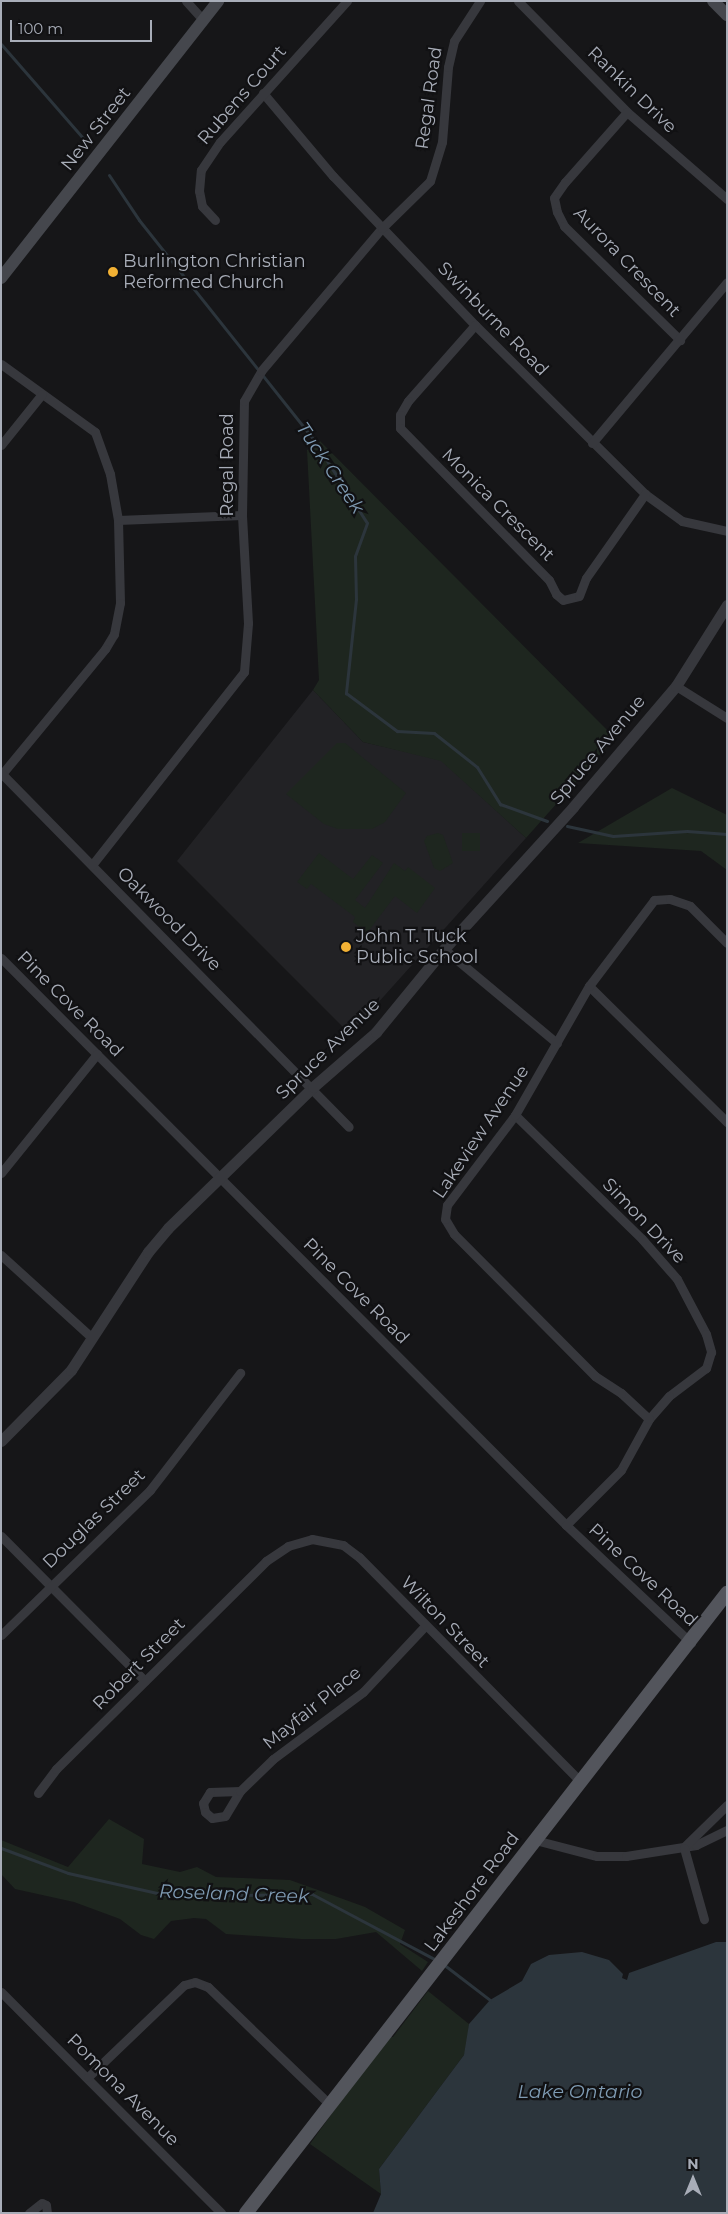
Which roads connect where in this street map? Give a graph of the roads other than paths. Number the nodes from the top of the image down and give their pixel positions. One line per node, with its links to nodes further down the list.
1 (186, 1): 8 (street)
2 (218, 1): 8 (main road, New Street)
3 (347, 1): 9 (street, Rubens Court)
4 (480, 1): 13 (street, Regal Road)
5 (518, 1): 10 (street, Rankin Drive)
6 (713, 1): 7 (main road)
7 (727, 15)
8 (203, 20): 14 (main road, New Street)
9 (263, 93): 12 (street, Rubens Court); 13 (street, Swinburne Road)
10 (627, 112): 11 (street, Rankin Drive); 17 (street, Aurora Crescent)
11 (727, 199)
12 (215, 220)
13 (382, 228): 16 (street, Swinburne Road); 23 (street, Regal Road)
14 (1, 278)
15 (727, 282): 17 (street)
16 (475, 325): 20 (street, Swinburne Road); 22 (street, Monica Crescent)
17 (680, 340): 20 (street)
18 (1, 364): 19 (street)
19 (42, 394): 21 (street); 24 (street)
20 (592, 442): 22 (street, Swinburne Road)
21 (1, 445)
22 (645, 494): 25 (street, Swinburne Road)
23 (242, 515): 24 (street); 30 (street, Regal Road)
24 (118, 520): 29 (street)
25 (727, 531)
26 (727, 605): 27 (street, Spruce Avenue)
27 (676, 686): 28 (street); 32 (street, Spruce Avenue)
28 (727, 718)
29 (2, 774): 30 (street, Oakwood Drive)
30 (92, 865): 37 (street, Oakwood Drive)
31 (727, 943): 34 (street, Lakeview Avenue)
32 (444, 949): 35 (street); 37 (street, Spruce Avenue)
33 (1, 958): 36 (street, Pine Cove Road)
34 (589, 986): 35 (street, Lakeview Avenue); 39 (street)
35 (558, 1043): 38 (street, Lakeview Avenue)
36 (97, 1054): 41 (street); 42 (street, Pine Cove Road)
37 (313, 1087): 40 (street, Oakwood Drive); 42 (street, Spruce Avenue)
38 (515, 1115): 46 (street, Simon Drive); 46 (street, Lakeview Avenue)
39 (727, 1122)
40 (349, 1127)
41 (1, 1173)
42 (219, 1177): 44 (street, Spruce Avenue); 48 (street, Pine Cove Road)
43 (1, 1256): 44 (street)
44 (91, 1337): 47 (street, Spruce Avenue)
45 (240, 1372): 51 (street, Douglas Street)
46 (648, 1419): 48 (street, Simon Drive)
47 (1, 1441)
48 (566, 1525): 55 (street, Pine Cove Road)
49 (1, 1536): 51 (street)
50 (266, 1561): 53 (street, Wilton Street); 56 (street, Robert Street)
51 (50, 1584): 54 (street, Douglas Street); 56 (street)
52 (727, 1593): 55 (main road, Lakeshore Road)
53 (425, 1626): 57 (street, Wilton Street); 58 (street, Mayfair Place)
54 (1, 1634)
55 (691, 1643): 57 (main road, Lakeshore Road)
56 (145, 1681): 59 (street, Robert Street)
57 (581, 1782): 62 (main road, Lakeshore Road)
58 (240, 1791)
59 (38, 1793)
60 (727, 1804): 63 (street)
61 (727, 1830): 63 (street)
62 (535, 1840): 63 (street); 67 (main road, Lakeshore Road)
63 (684, 1848): 64 (street)
64 (704, 1919)
65 (1, 1992): 66 (street, Pomona Avenue)
66 (88, 2077): 67 (street); 70 (street, Pomona Avenue)
67 (330, 2105): 71 (main road, Lakeshore Road)
68 (29, 2213): 69 (street)
69 (47, 2213)
70 (221, 2213)
71 (246, 2213)

